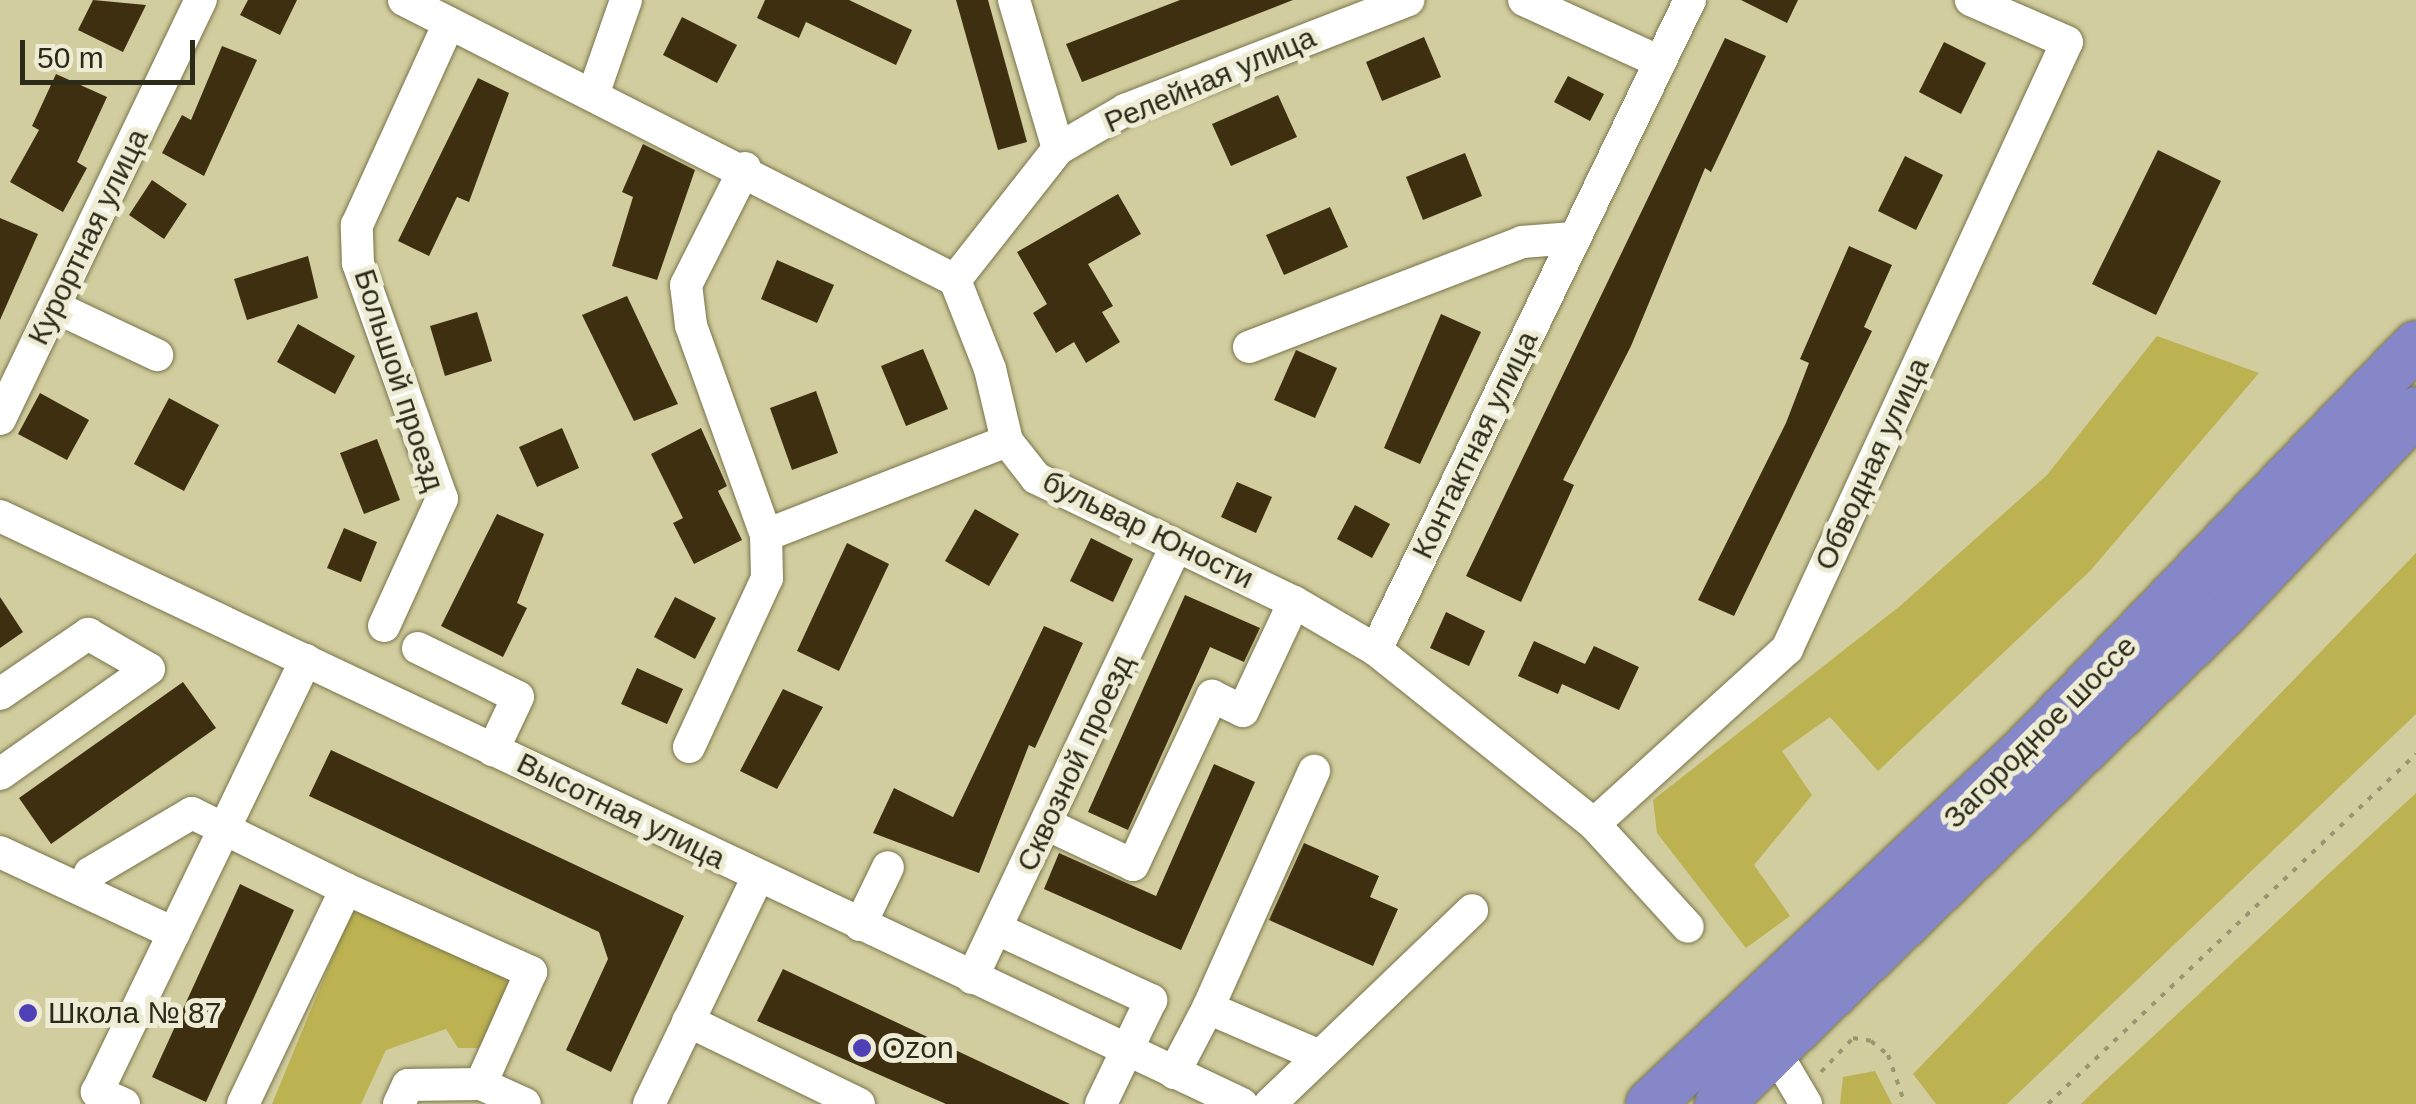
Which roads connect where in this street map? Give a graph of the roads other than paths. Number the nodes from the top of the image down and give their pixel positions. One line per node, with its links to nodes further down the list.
1 (202, 0): 16 (street, Курортная улица)
2 (404, 0): 9 (street)
3 (626, 0): 11 (street)
4 (1014, 0): 12 (street)
5 (1408, 0): 12 (street, Релейная улица)
6 (1524, 0): 10 (street)
7 (1690, 0): 10 (street, Контактная улица)
8 (1971, 0): 37 (street, Обводная улица)
9 (450, 22): 11 (street); 27 (street, Большой проезд)
10 (1660, 62): 14 (street, Контактная улица)
11 (594, 92): 13 (street)
12 (1058, 149): 15 (street, Релейная улица)
13 (745, 168): 15 (street); 24 (street)
14 (1573, 238): 18 (street); 29 (street, Контактная улица)
15 (955, 280): 22 (street, бульвар Юности)
16 (55, 307): 19 (street); 21 (street, Курортная улица)
17 (2416, 345): 67 (highway, Загородное шоссе)
18 (1250, 347)
19 (158, 355)
20 (2416, 411): 53 (highway, Загородное шоссе)
21 (0, 419)
22 (1007, 441): 24 (street); 25 (street, бульвар Юности)
23 (0, 516): 30 (street, Высотная улица)
24 (766, 534): 32 (street)
25 (1176, 546): 26 (street, бульвар Юности); 36 (street, Сквозной проезд)
26 (1294, 602): 29 (street, бульвар Юности); 36 (street)
27 (384, 626)
28 (418, 648): 33 (street)
29 (1376, 650): 37 (street, бульвар Юности)
30 (306, 660): 33 (street, Высотная улица); 38 (street)
31 (0, 694): 35 (street)
32 (688, 747)
33 (492, 750): 41 (street, Высотная улица)
34 (1314, 771): 50 (street)
35 (0, 774)
36 (1046, 824): 47 (street, Сквозной проезд)
37 (1594, 824): 46 (street, бульвар Юности)
38 (224, 829): 42 (street); 43 (street); 48 (street)
39 (0, 852): 43 (street)
40 (888, 867): 45 (street)
41 (758, 876): 45 (street, Высотная улица); 51 (street)
42 (346, 888): 56 (street); 60 (street)
43 (82, 889): 48 (street)
44 (1472, 910): 54 (street)
45 (860, 925): 49 (street, Высотная улица)
46 (1688, 927)
47 (997, 929): 49 (street, Сквозной проезд); 52 (street)
48 (174, 933): 59 (street)
49 (972, 978): 52 (street, Высотная улица)
50 (1208, 1008): 54 (street); 55 (street)
51 (688, 1021): 58 (street); 63 (street)
52 (1126, 1052): 55 (street, Высотная улица); 64 (street)
53 (1776, 1053): 57 (street); 68 (highway, Загородное шоссе)
54 (1317, 1055): 66 (street)
55 (1174, 1073): 65 (street, Высотная улица)
56 (481, 1084): 61 (street); 62 (street)
57 (1803, 1100)
58 (651, 1103)
59 (124, 1104)
60 (243, 1104)
61 (399, 1104)
62 (525, 1104)
63 (859, 1104)
64 (1102, 1104)
65 (1242, 1104)
66 (1270, 1104)
67 (1650, 1104)
68 (1719, 1104)

